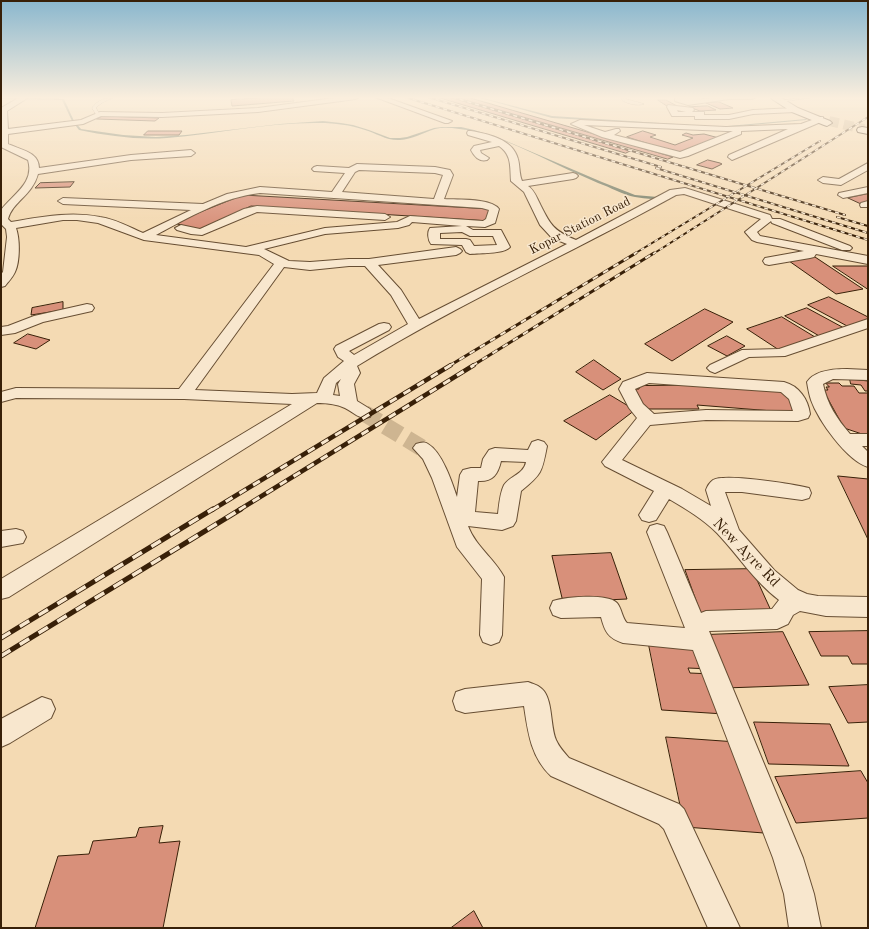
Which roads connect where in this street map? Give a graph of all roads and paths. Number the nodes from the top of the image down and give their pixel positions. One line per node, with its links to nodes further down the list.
1 (4, 140): 13 (street)
2 (494, 140): 6 (street)
3 (625, 140): 4 (street)
4 (717, 140)
5 (770, 140): 8 (street)
6 (500, 143): 9 (street); 16 (street)
7 (191, 153): 13 (street)
8 (732, 157)
9 (484, 158)
10 (868, 166): 15 (street)
11 (317, 169): 12 (street)
12 (351, 170): 18 (street); 21 (street)
13 (33, 172): 26 (street)
14 (573, 176): 16 (street)
15 (823, 180)
16 (519, 184): 29 (street)
17 (868, 190): 19 (street)
18 (335, 195): 21 (street); 22 (street)
19 (843, 195)
20 (63, 201): 22 (street)
21 (438, 202): 23 (street)
22 (206, 207): 25 (street)
23 (410, 219): 25 (street); 30 (street)
24 (776, 221): 34 (street)
25 (169, 224): 27 (street)
26 (5, 225): 27 (street); 38 (street)
27 (144, 237): 30 (street)
28 (459, 242): 31 (street); 31 (street); 32 (street)
29 (576, 244): 33 (street, Kopar Station Road); 41 (street, Kopar Station Road)
30 (250, 249): 36 (street)
31 (470, 250): 32 (street)
32 (452, 252): 37 (street)
33 (828, 252): 34 (street); 35 (street)
34 (868, 259)
35 (769, 261)
36 (281, 263): 37 (street); 47 (street)
37 (369, 263): 41 (street)
38 (1, 284)
39 (87, 308): 43 (street)
40 (868, 323): 45 (street)
41 (416, 326): 44 (street, Kopar Station Road)
42 (384, 327): 44 (street)
43 (1, 330)
44 (351, 363): 49 (street, Kopar Station Road); 50 (street)
45 (715, 368)
46 (868, 375): 53 (street)
47 (184, 394): 48 (street); 49 (street)
48 (1, 396)
49 (318, 398): 50 (street); 61 (street)
50 (349, 404): 51 (street)
51 (364, 413)
52 (646, 418): 52 (street); 58 (street, New Ayre Rd)
53 (846, 440): 54 (street); 57 (street)
54 (868, 440)
55 (422, 448): 66 (street)
56 (537, 451): 56 (street)
57 (868, 461)
58 (665, 490): 60 (street, New Ayre Rd); 65 (street)
59 (802, 493): 60 (street)
60 (729, 531): 62 (street, New Ayre Rd)
61 (1, 589)
62 (801, 601): 63 (street, New Ayre Rd); 65 (street)
63 (868, 607)
64 (561, 608): 65 (street)
65 (704, 630): 71 (street)
66 (491, 635)
67 (465, 700): 70 (street)
68 (42, 709): 69 (street)
69 (1, 734)
70 (724, 928)
71 (805, 928)

